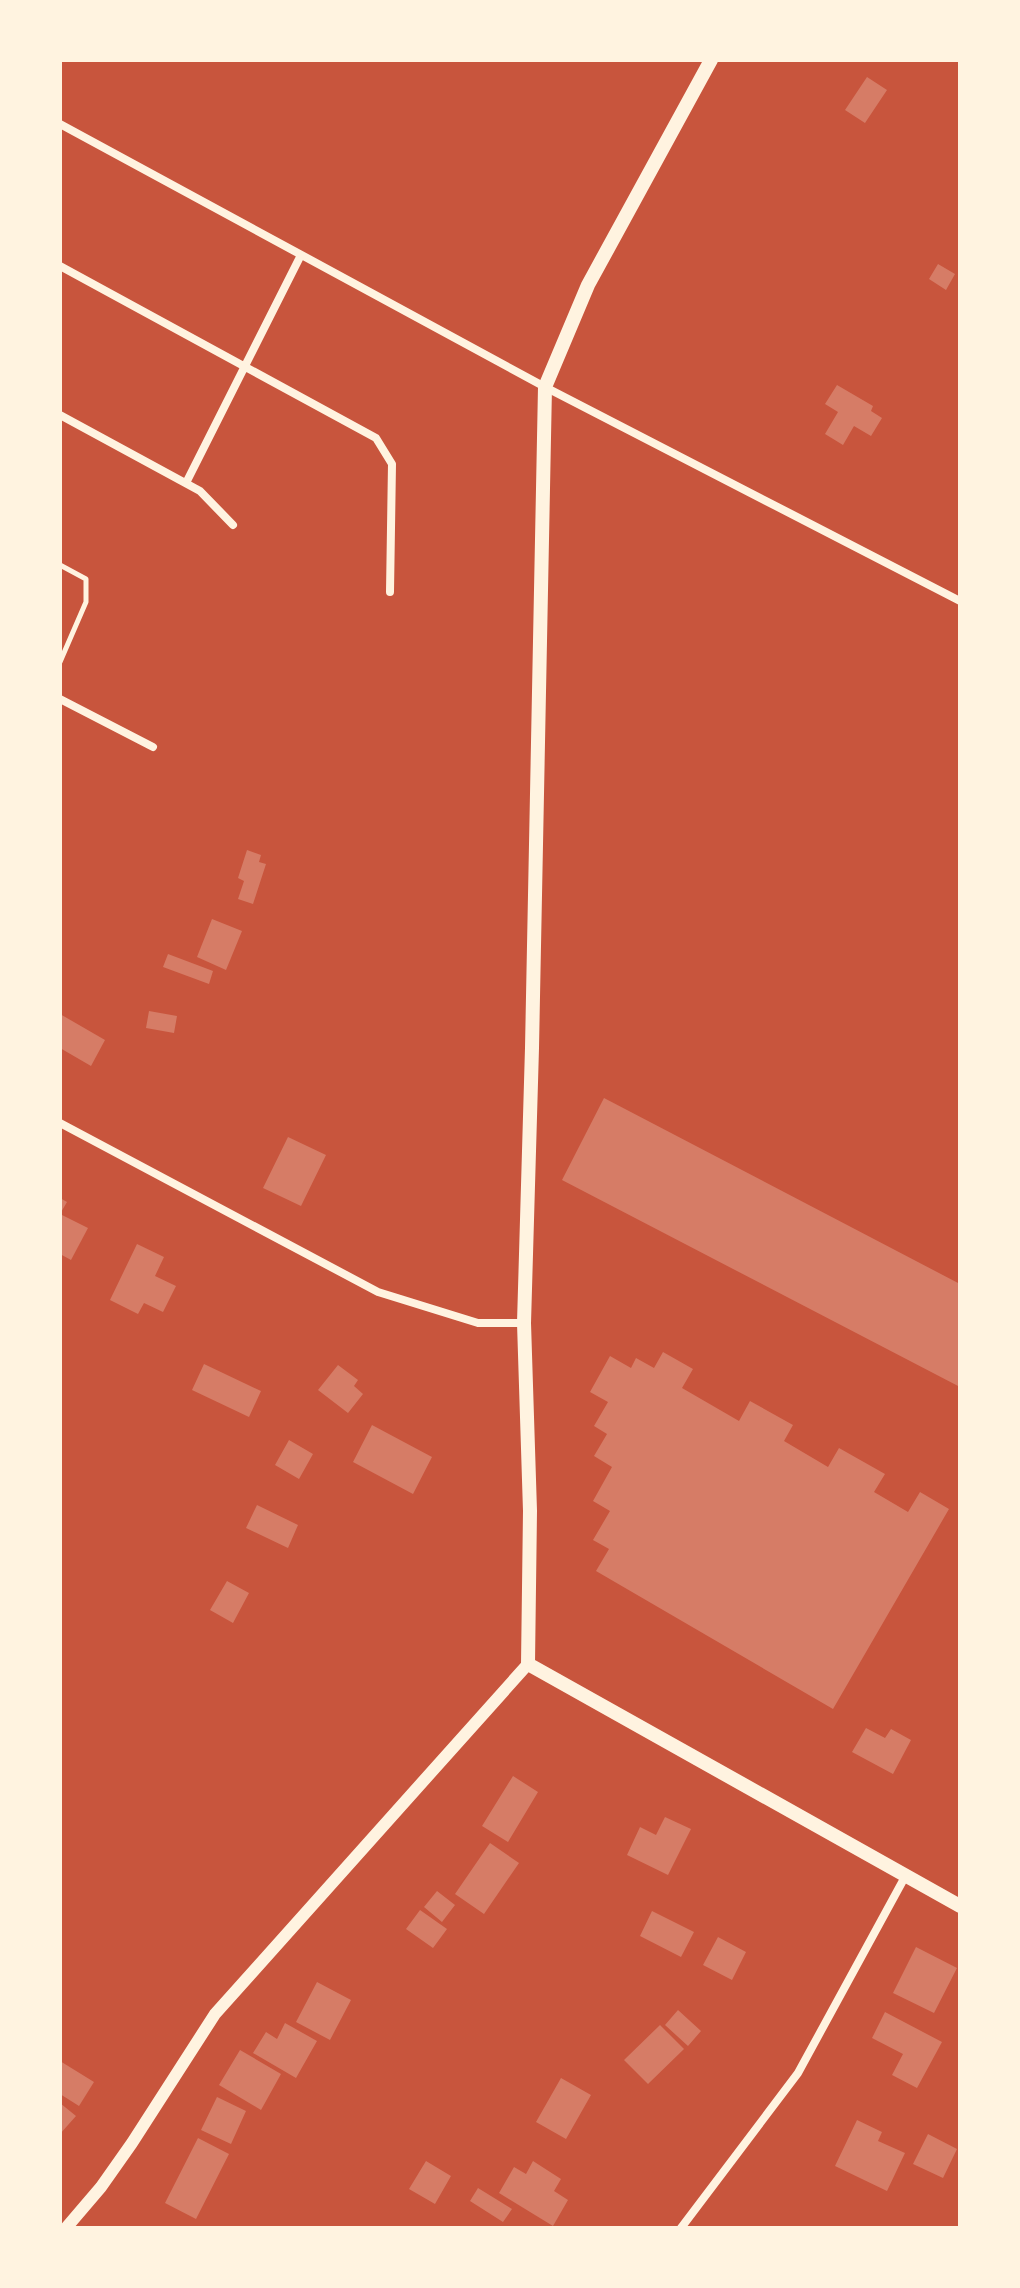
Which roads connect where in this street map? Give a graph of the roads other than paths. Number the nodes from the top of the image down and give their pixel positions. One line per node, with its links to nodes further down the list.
1 (711, 60): 6 (main road)
2 (60, 124): 3 (street)
3 (301, 255): 5 (street); 6 (street)
4 (60, 266): 5 (street)
5 (245, 366): 8 (street); 11 (street)
6 (545, 387): 12 (street); 17 (main road)
7 (60, 415): 8 (street)
8 (186, 483): 9 (street)
9 (233, 525)
10 (60, 565): 13 (lane)
11 (390, 592)
12 (960, 601)
13 (60, 662)
14 (60, 699): 15 (street)
15 (153, 747)
16 (60, 1123): 17 (street)
17 (524, 1323): 18 (main road)
18 (528, 1664): 19 (main road); 21 (street)
19 (907, 1874): 20 (main road); 22 (street)
20 (960, 1906)
21 (66, 2228)
22 (681, 2228)

